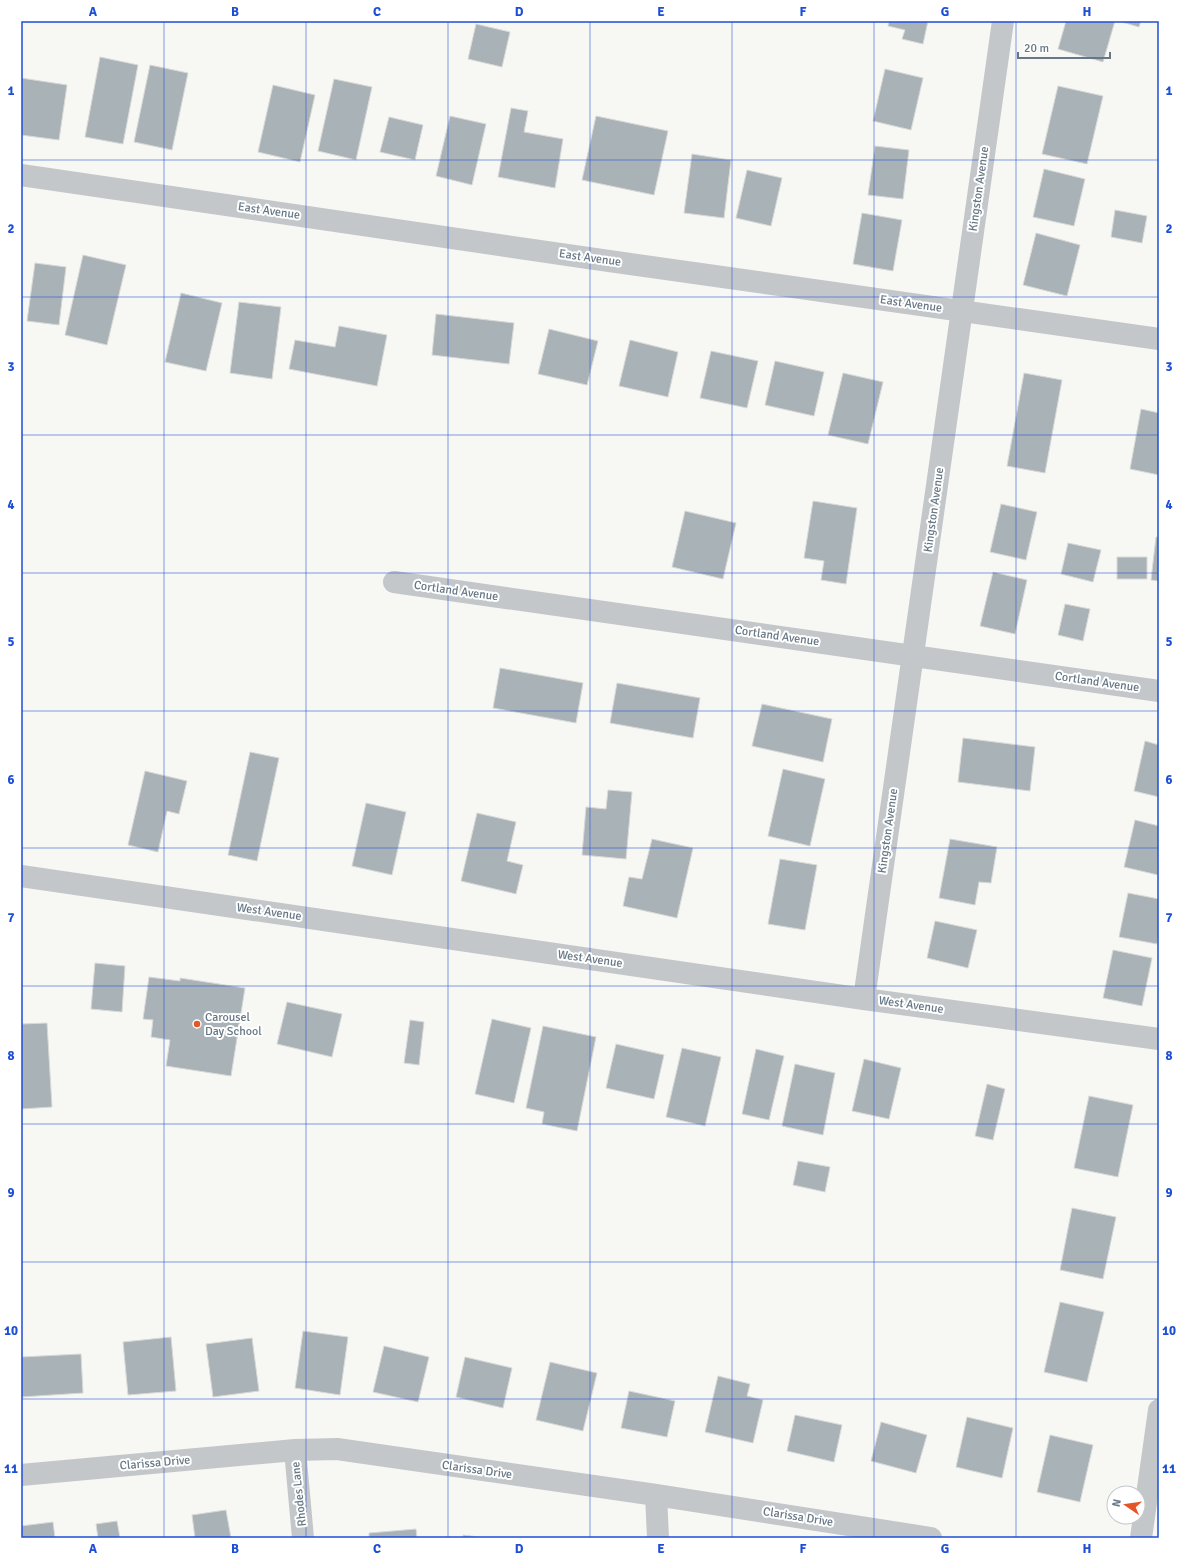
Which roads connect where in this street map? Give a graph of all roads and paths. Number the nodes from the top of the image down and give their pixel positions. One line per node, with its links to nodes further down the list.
1 (1003, 21): 3 (street, Kingston Avenue)
2 (21, 175): 3 (street, East Avenue)
3 (962, 311): 4 (street, East Avenue); 6 (street, Kingston Avenue)
4 (1159, 339)
5 (394, 582): 6 (street, Cortland Avenue)
6 (913, 655): 7 (street, Cortland Avenue); 9 (street, Kingston Avenue)
7 (1159, 691)
8 (21, 876): 9 (street, West Avenue)
9 (864, 999): 10 (street, West Avenue)
10 (1159, 1039)
11 (1159, 1410): 18 (street)
12 (294, 1450): 13 (street, Clarissa Drive); 14 (street, Clarissa Drive); 15 (street, Rhodes Lane)
13 (21, 1475)
14 (656, 1496): 16 (street); 17 (street, Clarissa Drive)
15 (303, 1538)
16 (658, 1538)
17 (931, 1538)
18 (1141, 1538)

